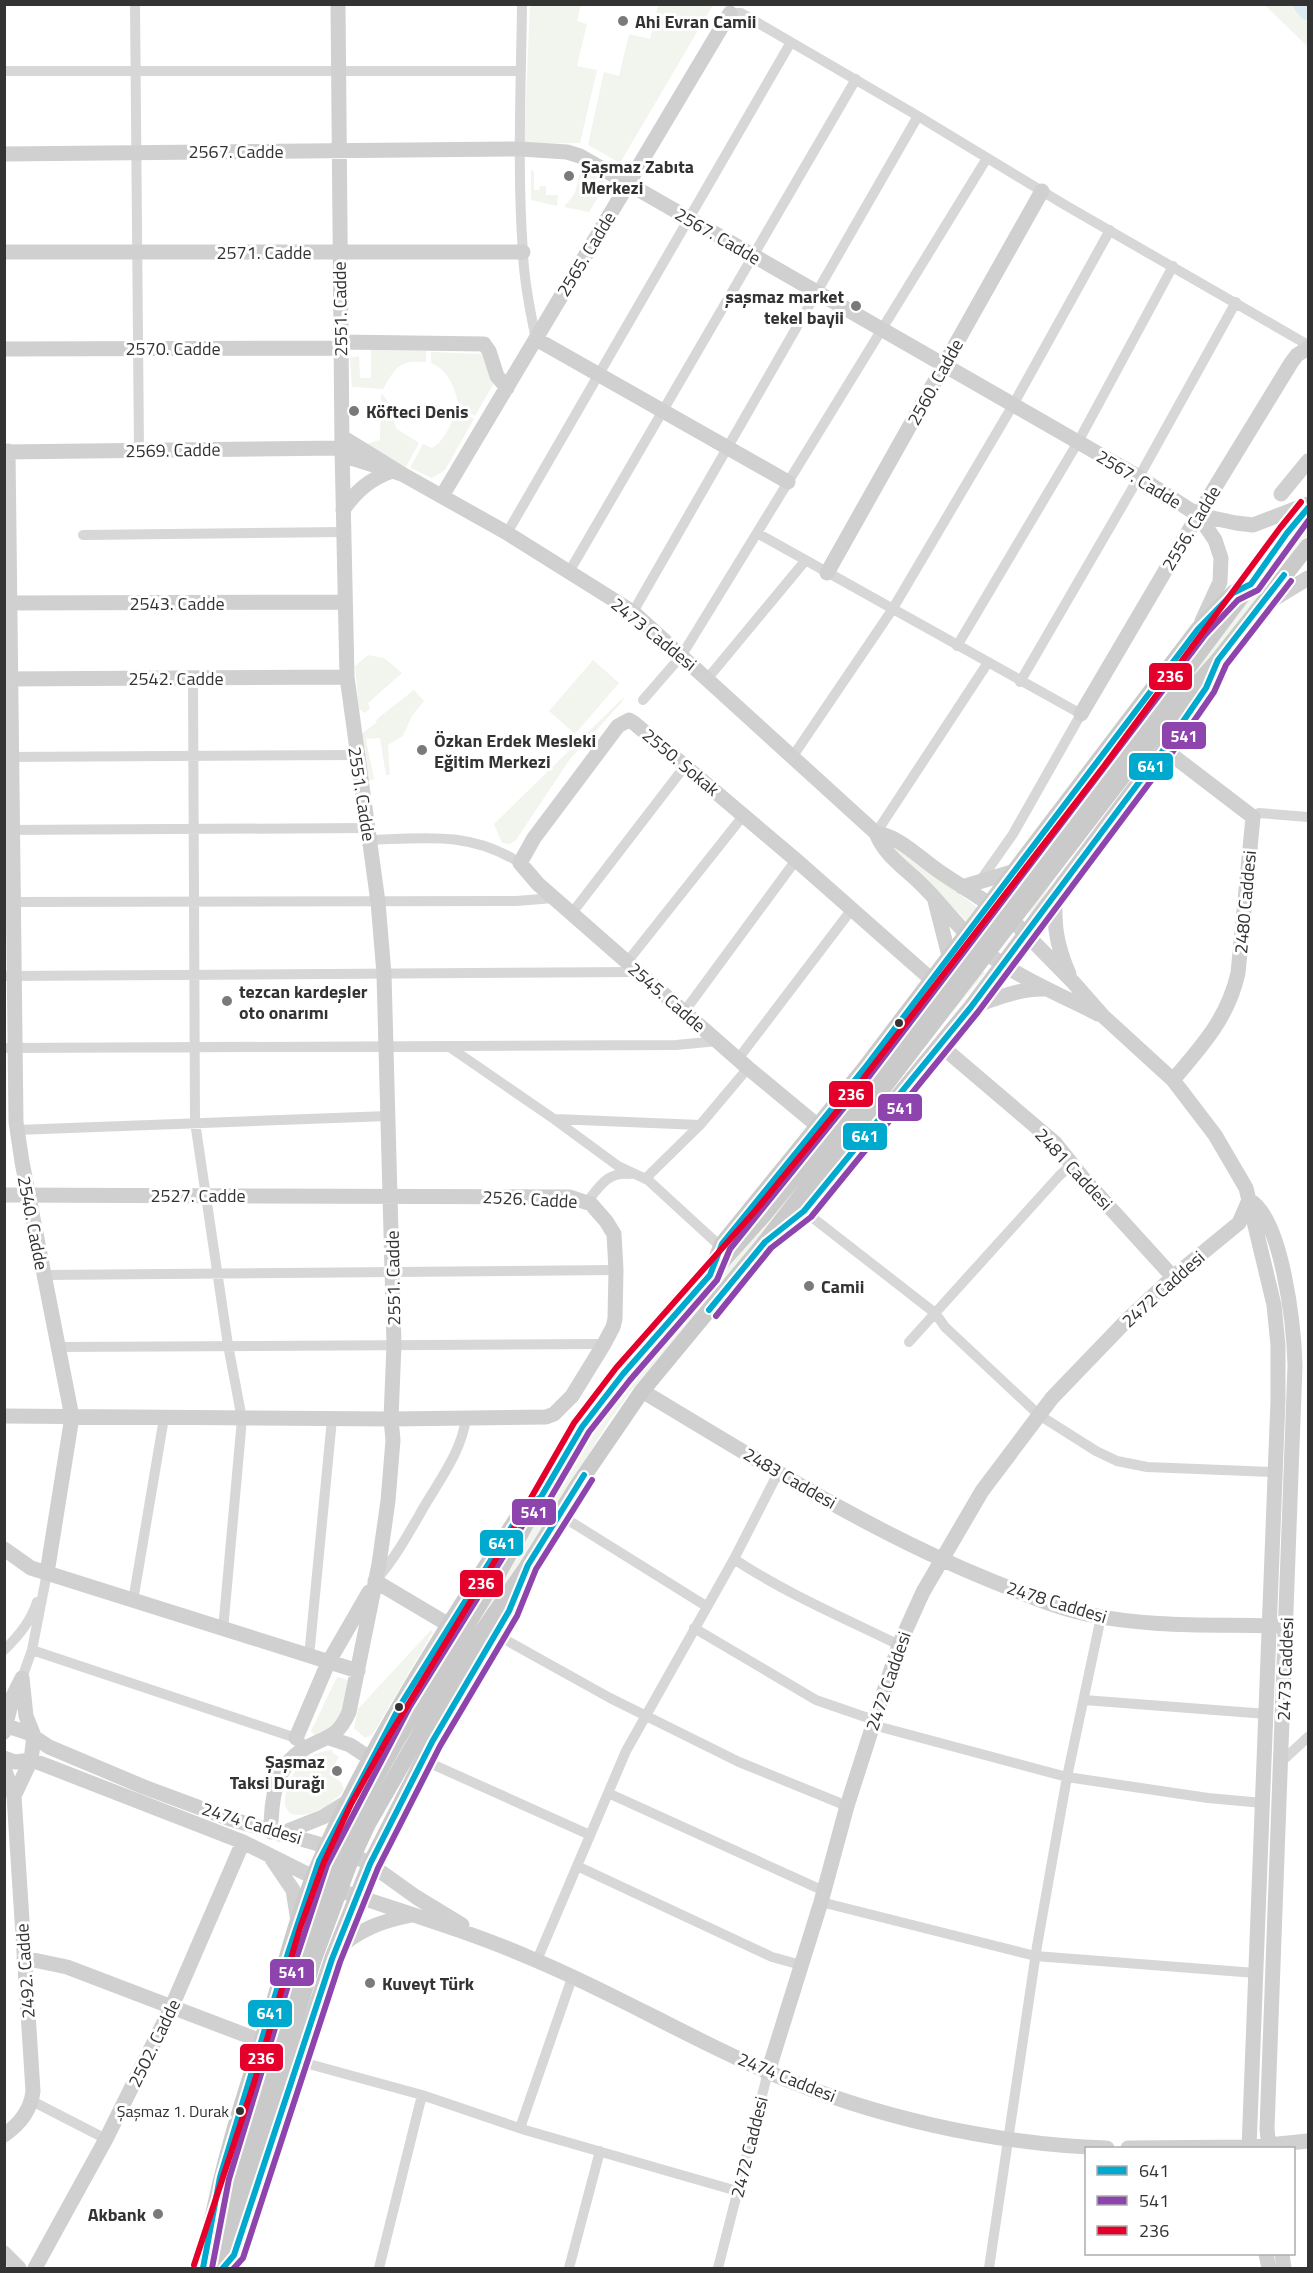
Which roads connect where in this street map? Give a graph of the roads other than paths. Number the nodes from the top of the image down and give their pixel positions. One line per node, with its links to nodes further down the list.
1 (135, 4): 7 (street)
2 (338, 4): 8 (street, 2551. Cadde)
3 (522, 4): 9 (street)
4 (730, 12): 5 (street); 17 (street, 2565. Cadde)
5 (792, 42): 10 (street); 19 (street)
6 (4, 71): 7 (street)
7 (136, 71): 8 (street); 14 (street)
8 (338, 71): 9 (street); 13 (street, 2551. Cadde)
9 (521, 71): 12 (street)
10 (856, 80): 11 (street); 25 (street)
11 (918, 116): 16 (street); 27 (street)
12 (520, 149): 13 (street, 2567. Cadde); 17 (street, 2567. Cadde); 24 (street)
13 (339, 150): 14 (street, 2567. Cadde); 23 (street, 2551. Cadde)
14 (136, 152): 15 (street, 2567. Cadde); 22 (street)
15 (4, 154)
16 (987, 158): 18 (street); 29 (street)
17 (628, 184): 19 (street, 2567. Cadde); 30 (street, 2565. Cadde)
18 (1042, 191): 20 (street); 35 (street, 2560. Cadde)
19 (689, 219): 25 (street, 2567. Cadde); 36 (street)
20 (1110, 230): 26 (street); 38 (street)
21 (4, 252): 22 (street, 2571. Cadde)
22 (137, 252): 23 (street, 2571. Cadde); 33 (street)
23 (340, 252): 24 (street, 2571. Cadde); 31 (street, 2551. Cadde)
24 (522, 252): 30 (street)
25 (753, 256): 27 (street, 2567. Cadde); 39 (street)
26 (1173, 266): 28 (street); 40 (street)
27 (816, 292): 29 (street, 2567. Cadde); 42 (street)
28 (1236, 302): 32 (street); 47 (street)
29 (882, 330): 35 (street, 2567. Cadde); 48 (street)
30 (536, 339): 36 (street); 37 (street, 2565. Cadde)
31 (341, 345): 33 (street, 2570. Cadde); 37 (street, 2570. Cadde); 41 (street, 2551. Cadde)
32 (1308, 347): 53 (street, 2556. Cadde)
33 (138, 348): 34 (street, 2570. Cadde); 43 (street)
34 (4, 349)
35 (944, 366): 38 (street, 2567. Cadde); 61 (street, 2560. Cadde)
36 (598, 375): 39 (street); 55 (street)
37 (507, 388): 50 (street, 2565. Cadde)
38 (1013, 405): 40 (street, 2567. Cadde); 67 (street)
39 (662, 411): 42 (street); 60 (street)
40 (1078, 442): 47 (street, 2567. Cadde); 70 (street)
41 (342, 446): 43 (street, 2569. Cadde); 46 (street, 2569. Cadde); 52 (street, 2551. Cadde)
42 (727, 448): 48 (street); 68 (street)
43 (139, 450): 44 (street, 2569. Cadde)
44 (6, 452): 65 (street, 2540. Cadde)
45 (1308, 461): 49 (street)
46 (397, 472): 50 (street, 2473 Caddesi); 52 (street)
47 (1139, 477): 53 (street, 2567. Cadde); 78 (street)
48 (788, 483): 56 (street)
49 (1281, 494)
50 (442, 496): 55 (street, 2473 Caddesi)
51 (1308, 506): 53 (street); 63 (main road)
52 (343, 510): 54 (street, 2551. Cadde)
53 (1198, 515): 69 (street); 80 (street, 2556. Cadde)
54 (343, 532): 57 (street); 64 (street, 2551. Cadde)
55 (507, 533): 60 (street, 2473 Caddesi)
56 (757, 533): 59 (street); 71 (street)
57 (83, 535)
58 (1308, 546): 66 (main road)
59 (805, 561): 61 (street); 76 (street)
60 (569, 572): 68 (street, 2473 Caddesi)
61 (827, 573): 67 (street)
62 (1308, 578): 66 (street)
63 (1251, 584): 69 (main road); 152 (main road, bridge)
64 (345, 602): 65 (street, 2543. Cadde); 74 (street, 2551. Cadde)
65 (9, 603): 77 (street, 2540. Cadde)
66 (1259, 609): 72 (main road)
67 (892, 610): 70 (street); 84 (street)
68 (633, 612): 71 (street, 2473 Caddesi)
69 (1198, 629): 96 (main road)
70 (957, 646): 73 (street)
71 (682, 655): 76 (street, 2473 Caddesi); 79 (street)
72 (1218, 660): 81 (main road); 146 (main road, bridge)
73 (987, 664): 78 (street); 92 (street)
74 (347, 677): 75 (street, 2542. Cadde); 82 (street, 2551. Cadde)
75 (193, 678): 77 (street, 2542. Cadde); 83 (street)
76 (708, 678): 84 (street, 2473 Caddesi)
77 (7, 679): 85 (street, 2540. Cadde)
78 (1020, 682): 80 (street)
79 (643, 700)
80 (1081, 714): 97 (street)
81 (1164, 748): 88 (street); 99 (main road)
82 (356, 755): 83 (street); 93 (street, 2551. Cadde)
83 (193, 756): 85 (street); 90 (street)
84 (793, 756): 92 (street, 2473 Caddesi)
85 (8, 757): 91 (street, 2540. Cadde)
86 (685, 766): 87 (street, 2550. Sokak); 95 (street, 2550. Sokak); 107 (street)
87 (743, 816): 94 (street, 2550. Sokak); 111 (street)
88 (1253, 817): 89 (street); 130 (street, 2480 Caddesi)
89 (1308, 817)
90 (194, 829): 91 (street); 93 (street); 103 (street)
91 (8, 830): 102 (street, 2540. Cadde)
92 (876, 833): 98 (street, 2473 Caddesi); 100 (street, 2473 Caddesi)
93 (369, 834): 95 (street); 104 (street, 2551. Cadde)
94 (796, 860): 106 (street, 2550. Sokak); 121 (street)
95 (520, 863): 101 (street, 2545. Cadde)
96 (1015, 869): 97 (street); 99 (main road); 105 (main road)
97 (980, 881): 98 (street)
98 (962, 887): 105 (street, 2473 Caddesi)
99 (1056, 892): 109 (main road); 118 (street)
100 (933, 896): 108 (street, 2473 Caddesi); 110 (street)
101 (554, 898): 104 (street); 107 (street, 2545. Cadde)
102 (8, 902): 103 (street); 116 (street, 2540. Cadde)
103 (194, 902): 104 (street); 115 (street)
104 (378, 902): 114 (street, 2551. Cadde)
105 (989, 904): 108 (main road); 109 (street, 2473 Caddesi)
106 (852, 909): 117 (street, 2550. Sokak); 129 (street)
107 (572, 914): 111 (street, 2545. Cadde)
108 (967, 933): 110 (main road); 112 (street, 2473 Caddesi)
109 (1025, 934): 112 (main road); 118 (street, 2473 Caddesi)
110 (949, 956): 117 (main road)
111 (627, 962): 113 (street, 2545. Cadde)
112 (1004, 964): 119 (street, 2473 Caddesi); 120 (main road)
113 (639, 972): 114 (street); 121 (street, 2545. Cadde)
114 (384, 974): 115 (street); 127 (street, 2551. Cadde)
115 (194, 975): 116 (street); 126 (street)
116 (9, 976): 128 (street, 2540. Cadde)
117 (932, 980): 120 (main road); 136 (main road)
118 (1073, 982): 122 (street, 2473 Caddesi)
119 (1048, 989): 120 (street); 122 (street, 2473 Caddesi)
120 (970, 1009): 124 (main road)
121 (684, 1012): 123 (street, 2545. Cadde)
122 (1103, 1016): 130 (street, 2473 Caddesi)
123 (718, 1041): 125 (street); 129 (street, 2545. Cadde)
124 (940, 1045): 137 (street, 2481 Caddesi); 145 (main road)
125 (448, 1046): 127 (street); 132 (street)
126 (195, 1047): 127 (street); 128 (street); 133 (street)
127 (387, 1047): 131 (street, 2551. Cadde)
128 (9, 1048): 134 (street, 2540. Cadde)
129 (743, 1064): 135 (street); 136 (street, 2545. Cadde)
130 (1173, 1080): 143 (street, 2473 Caddesi)
131 (388, 1116): 133 (street); 142 (street, 2551. Cadde)
132 (554, 1119): 135 (street); 138 (street)
133 (195, 1122): 134 (street); 141 (street)
134 (12, 1125): 140 (street, 2540. Cadde)
135 (700, 1125): 138 (street)
136 (818, 1126): 147 (main road)
137 (1072, 1164): 153 (street, 2481 Caddesi); 154 (street)
138 (642, 1177): 144 (street); 147 (street)
139 (4, 1195): 140 (street, 2527. Cadde)
140 (28, 1195): 141 (street, 2527. Cadde); 151 (street, 2540. Cadde)
141 (206, 1195): 142 (street, 2527. Cadde); 150 (street)
142 (391, 1195): 144 (street, 2526. Cadde); 149 (street, 2551. Cadde)
143 (1249, 1200): 153 (street, 2472 Caddesi); 169 (street, 2473 Caddesi); 184 (street, 2473 Caddesi)
144 (587, 1202): 148 (street, 2526. Cadde)
145 (804, 1211): 146 (main road); 154 (street)
146 (765, 1242): 160 (main road)
147 (720, 1246): 152 (main road)
148 (616, 1270): 149 (street); 157 (street, 2526. Cadde)
149 (392, 1272): 150 (street); 156 (street, 2551. Cadde)
150 (218, 1273): 151 (street); 158 (street)
151 (43, 1275): 159 (street, 2540. Cadde)
152 (710, 1275): 171 (main road)
153 (1173, 1277): 161 (street, 2472 Caddesi)
154 (935, 1313): 155 (street); 161 (street)
155 (909, 1342)
156 (394, 1344): 157 (street); 158 (street); 168 (street, 2551. Cadde)
157 (604, 1344): 165 (street, 2526. Cadde)
158 (228, 1346): 159 (street); 166 (street)
159 (58, 1347): 163 (street, 2540. Cadde)
160 (642, 1391): 170 (street, 2483 Caddesi); 172 (main road)
161 (1040, 1415): 169 (street); 175 (street, 2472 Caddesi)
162 (4, 1416): 163 (street)
163 (72, 1417): 164 (street); 177 (street)
164 (164, 1418): 166 (street); 179 (street)
165 (466, 1418): 168 (street); 178 (street)
166 (242, 1419): 167 (street); 186 (street)
167 (332, 1419): 168 (street); 191 (street)
168 (391, 1419): 178 (street, 2551. Cadde)
169 (1275, 1472): 183 (street, 2473 Caddesi)
170 (778, 1473): 174 (street); 175 (street, 2483 Caddesi)
171 (541, 1497): 182 (main road); 255 (main road, bridge)
172 (560, 1515): 176 (main road); 180 (street)
173 (4, 1549): 177 (street)
174 (734, 1558): 180 (street); 188 (street)
175 (941, 1560): 181 (street, 2478 Caddesi); 188 (street, 2472 Caddesi)
176 (528, 1565): 187 (main road); 255 (main road, bridge)
177 (47, 1573): 179 (street); 189 (street); 190 (street)
178 (375, 1581): 182 (street); 192 (street); 193 (street, 2551. Cadde)
179 (133, 1601): 186 (street)
180 (706, 1606): 185 (street)
181 (1101, 1617): 183 (street, 2478 Caddesi); 195 (street)
182 (449, 1625): 205 (main road)
183 (1269, 1625): 184 (street, 2478 Caddesi); 196 (street, 2473 Caddesi)
184 (1286, 1626): 208 (street, 2473 Caddesi)
185 (694, 1628): 197 (street); 198 (street)
186 (223, 1630): 191 (street)
187 (495, 1634): 197 (street); 207 (main road)
188 (899, 1645): 198 (street, 2472 Caddesi)
189 (4, 1650)
190 (32, 1650): 194 (street); 203 (street)
191 (309, 1657): 192 (street)
192 (328, 1663): 193 (street); 203 (street)
193 (358, 1671): 202 (street, 2551. Cadde)
194 (22, 1678): 199 (street); 200 (street)
195 (1084, 1700): 196 (street); 210 (street)
196 (1267, 1714): 214 (street, 2473 Caddesi)
197 (645, 1716): 211 (street); 215 (street)
198 (874, 1723): 210 (street); 215 (street, 2472 Caddesi)
199 (5, 1728): 200 (street, 2474 Caddesi)
200 (34, 1736): 206 (street); 217 (street, 2474 Caddesi)
201 (1308, 1737): 208 (street)
202 (329, 1738): 203 (street); 205 (street)
203 (301, 1743): 217 (street)
204 (4, 1758): 206 (street, 2474 Caddesi)
205 (371, 1759): 213 (main road)
206 (30, 1760): 212 (street); 219 (street, 2474 Caddesi)
207 (423, 1760): 216 (main road); 218 (street)
208 (1281, 1762): 250 (street, 2473 Caddesi)
209 (4, 1768): 212 (street)
210 (1067, 1778): 214 (street); 232 (street)
211 (608, 1793): 218 (street); 226 (street)
212 (14, 1796): 233 (street, 2492. Cadde)
213 (349, 1801): 216 (main road); 217 (street); 220 (main road)
214 (1263, 1803): 236 (street, 2473 Caddesi)
215 (847, 1806): 226 (street, 2472 Caddesi)
216 (393, 1816): 222 (main road)
217 (275, 1833): 220 (street, 2474 Caddesi)
218 (590, 1835): 223 (street)
219 (243, 1842): 221 (street, 2474 Caddesi); 238 (street, 2502. Cadde)
220 (326, 1846): 222 (street, 2474 Caddesi); 224 (main road)
221 (269, 1854): 224 (street, 2474 Caddesi); 228 (street)
222 (370, 1864): 225 (main road); 230 (street, 2474 Caddesi)
223 (577, 1866): 234 (street); 235 (street)
224 (313, 1877): 225 (street, 2474 Caddesi); 228 (main road)
225 (356, 1896): 227 (street, 2474 Caddesi); 231 (main road)
226 (823, 1896): 232 (street); 235 (street, 2472 Caddesi)
227 (412, 1915): 230 (street, 2474 Caddesi); 231 (street)
228 (298, 1921): 229 (main road)
229 (293, 1938): 231 (main road); 239 (main road)
230 (488, 1941): 234 (street, 2474 Caddesi)
231 (335, 1951): 240 (main road)
232 (1035, 1956): 236 (street); 247 (street)
233 (24, 1958): 238 (street); 243 (street, 2492. Cadde)
234 (537, 1960): 237 (street, 2474 Caddesi)
235 (801, 1965): 241 (street, 2472 Caddesi)
236 (1256, 1972): 249 (street, 2473 Caddesi)
237 (572, 1978): 241 (street, 2474 Caddesi); 244 (street)
238 (172, 2006): 239 (street); 246 (street, 2502. Cadde)
239 (261, 2041): 255 (main road)
240 (298, 2061): 242 (street); 255 (main road)
241 (768, 2072): 247 (street, 2474 Caddesi); 253 (street, 2472 Caddesi)
242 (422, 2095): 244 (street); 256 (street)
243 (32, 2101): 245 (street); 246 (street)
244 (520, 2128): 252 (street)
245 (4, 2135)
246 (106, 2139): 254 (street, 2502. Cadde)
247 (1007, 2139): 251 (street, 2474 Caddesi); 259 (street)
248 (1308, 2141): 250 (street)
249 (1249, 2147)
250 (1269, 2147)
251 (1085, 2148)
252 (600, 2151): 253 (street); 257 (street)
253 (737, 2191): 258 (street, 2472 Caddesi)
254 (35, 2268)
255 (212, 2268)
256 (379, 2268)
257 (569, 2268)
258 (718, 2268)
259 (989, 2268)

